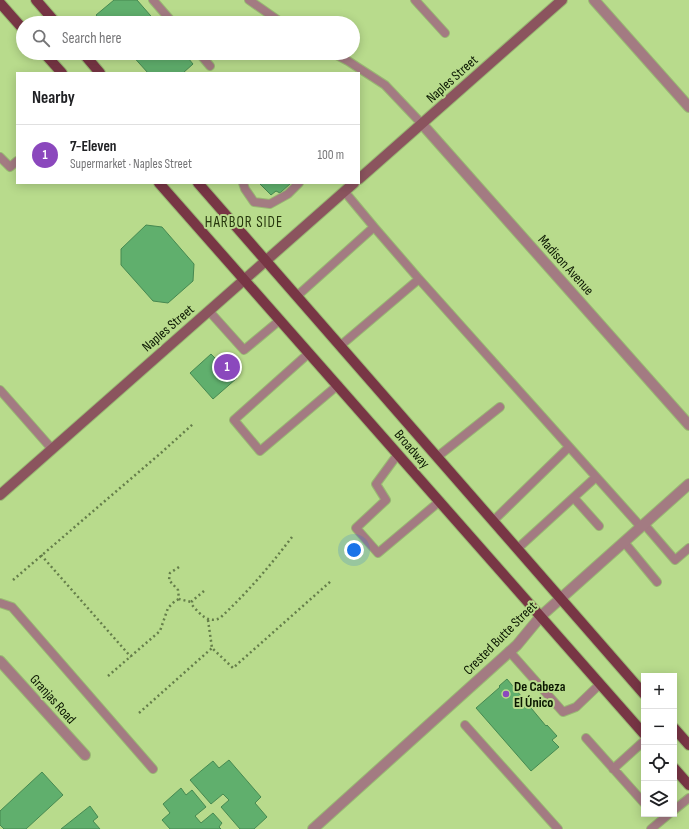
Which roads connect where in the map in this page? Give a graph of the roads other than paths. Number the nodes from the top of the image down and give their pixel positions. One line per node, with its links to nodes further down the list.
1 (3, 0): 8 (main road)
2 (36, 0): 9 (main road)
3 (153, 0): 10 (lane)
4 (249, 0): 11 (lane)
5 (417, 0): 13 (lane)
6 (562, 0): 22 (street, Naples Street)
7 (594, 0): 21 (street)
8 (0, 3): 12 (main road)
9 (50, 16)
10 (167, 16)
11 (272, 16)
12 (16, 21)
13 (444, 33)
14 (50, 60): 19 (main road)
15 (89, 60): 20 (main road)
16 (205, 60): 18 (lane)
17 (346, 60): 22 (lane)
18 (210, 66)
19 (61, 72)
20 (99, 72)
21 (689, 107)
22 (422, 124): 25 (street, Naples Street); 44 (street, Madison Avenue)
23 (0, 157): 24 (lane)
24 (16, 162)
25 (360, 178)
26 (160, 184): 35 (main road, Broadway)
27 (199, 184): 33 (main road, Broadway)
28 (243, 184): 29 (lane)
29 (298, 184)
30 (353, 184): 31 (street, Naples Street)
31 (344, 191): 32 (lane); 33 (street, Naples Street)
32 (374, 227): 34 (lane); 36 (lane)
33 (266, 261): 35 (street, Naples Street); 36 (main road, Broadway)
34 (419, 279): 39 (lane); 45 (lane)
35 (245, 280): 37 (street, Naples Street); 38 (main road, Broadway)
36 (297, 296): 39 (main road, Broadway)
37 (209, 311): 38 (lane); 46 (street, Naples Street)
38 (280, 320): 40 (main road, Broadway)
39 (340, 346): 48 (main road, Broadway)
40 (309, 352): 41 (main road, Broadway); 41 (lane)
41 (338, 385): 47 (main road, Broadway)
42 (0, 390): 46 (lane)
43 (500, 408): 48 (lane)
44 (689, 425)
45 (569, 447): 49 (lane); 54 (lane)
46 (52, 449): 51 (street, Naples Street)
47 (398, 454): 53 (main road, Broadway); 53 (lane)
48 (437, 457): 54 (main road, Broadway)
49 (596, 477): 52 (lane); 55 (lane)
50 (689, 484): 55 (street, Crested Butte Street)
51 (0, 495)
52 (574, 498): 56 (lane); 59 (lane)
53 (440, 502): 63 (main road, Broadway)
54 (493, 521): 59 (main road, Broadway)
55 (643, 525): 57 (street, Crested Butte Street); 58 (lane)
56 (599, 526)
57 (624, 542): 60 (lane); 61 (street, Crested Butte Street)
58 (689, 548)
59 (517, 549): 61 (main road, Broadway)
60 (657, 582)
61 (560, 599): 63 (street, Crested Butte Street); 67 (main road, Broadway)
62 (0, 603): 75 (lane)
63 (541, 616): 64 (street, Crested Butte Street); 66 (main road, Broadway)
64 (509, 651): 66 (lane); 83 (street, Crested Butte Street)
65 (0, 661): 74 (street, Granjas Road)
66 (600, 684): 69 (main road, Broadway)
67 (641, 691)
68 (466, 725): 84 (lane)
69 (641, 731)
70 (677, 731): 73 (main road)
71 (586, 738): 76 (lane)
72 (641, 744): 76 (lane)
73 (689, 745)
74 (85, 756)
75 (153, 769)
76 (613, 769): 80 (lane)
77 (677, 771): 78 (main road)
78 (689, 785)
79 (689, 798): 81 (lane)
80 (641, 800)
81 (677, 808)
82 (665, 817): 85 (lane)
83 (313, 829)
84 (558, 829)
85 (651, 829)

